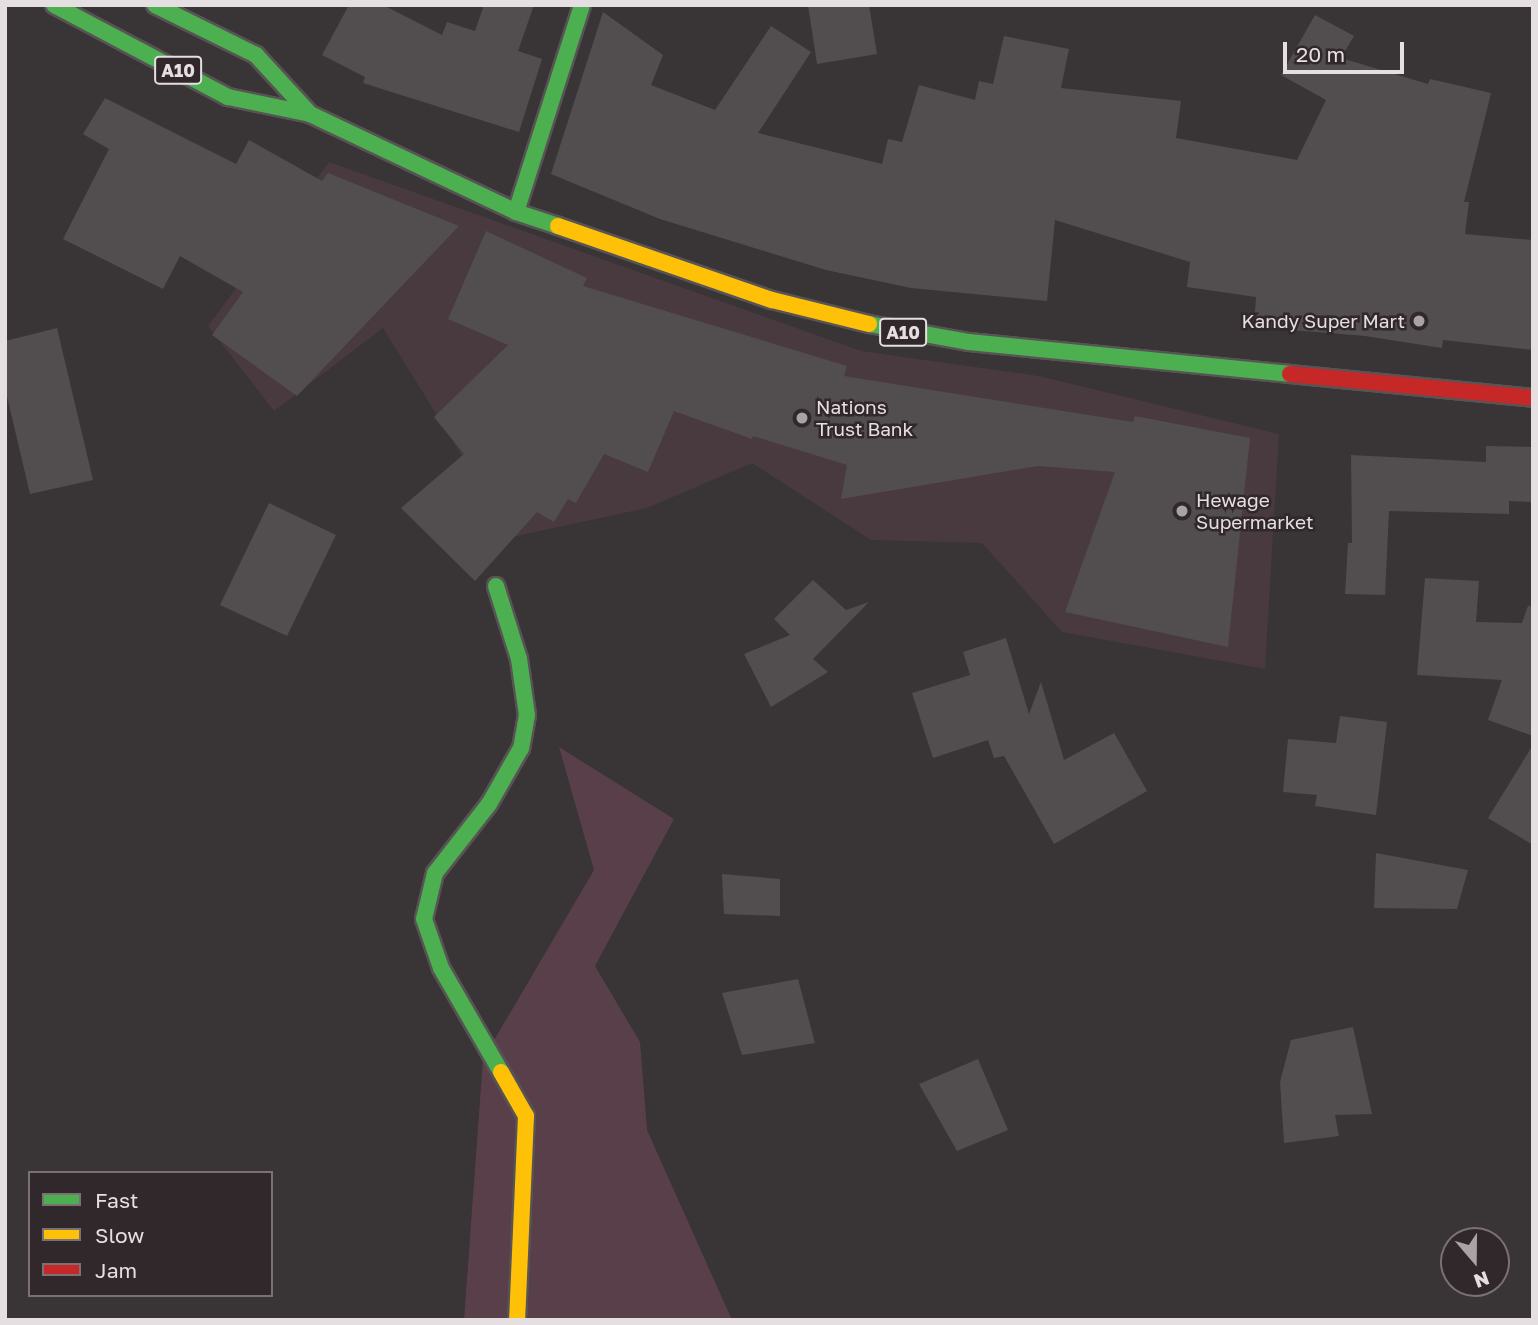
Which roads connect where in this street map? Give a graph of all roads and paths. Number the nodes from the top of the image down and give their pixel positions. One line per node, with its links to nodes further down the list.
1 (54, 5): 4 (main road, A10)
2 (155, 5): 4 (main road, A10)
3 (582, 5): 5 (main road)
4 (310, 114): 5 (main road, A10)
5 (516, 212): 6 (main road, A10)
6 (1533, 398)
7 (496, 586): 8 (main road)
8 (517, 1320)

